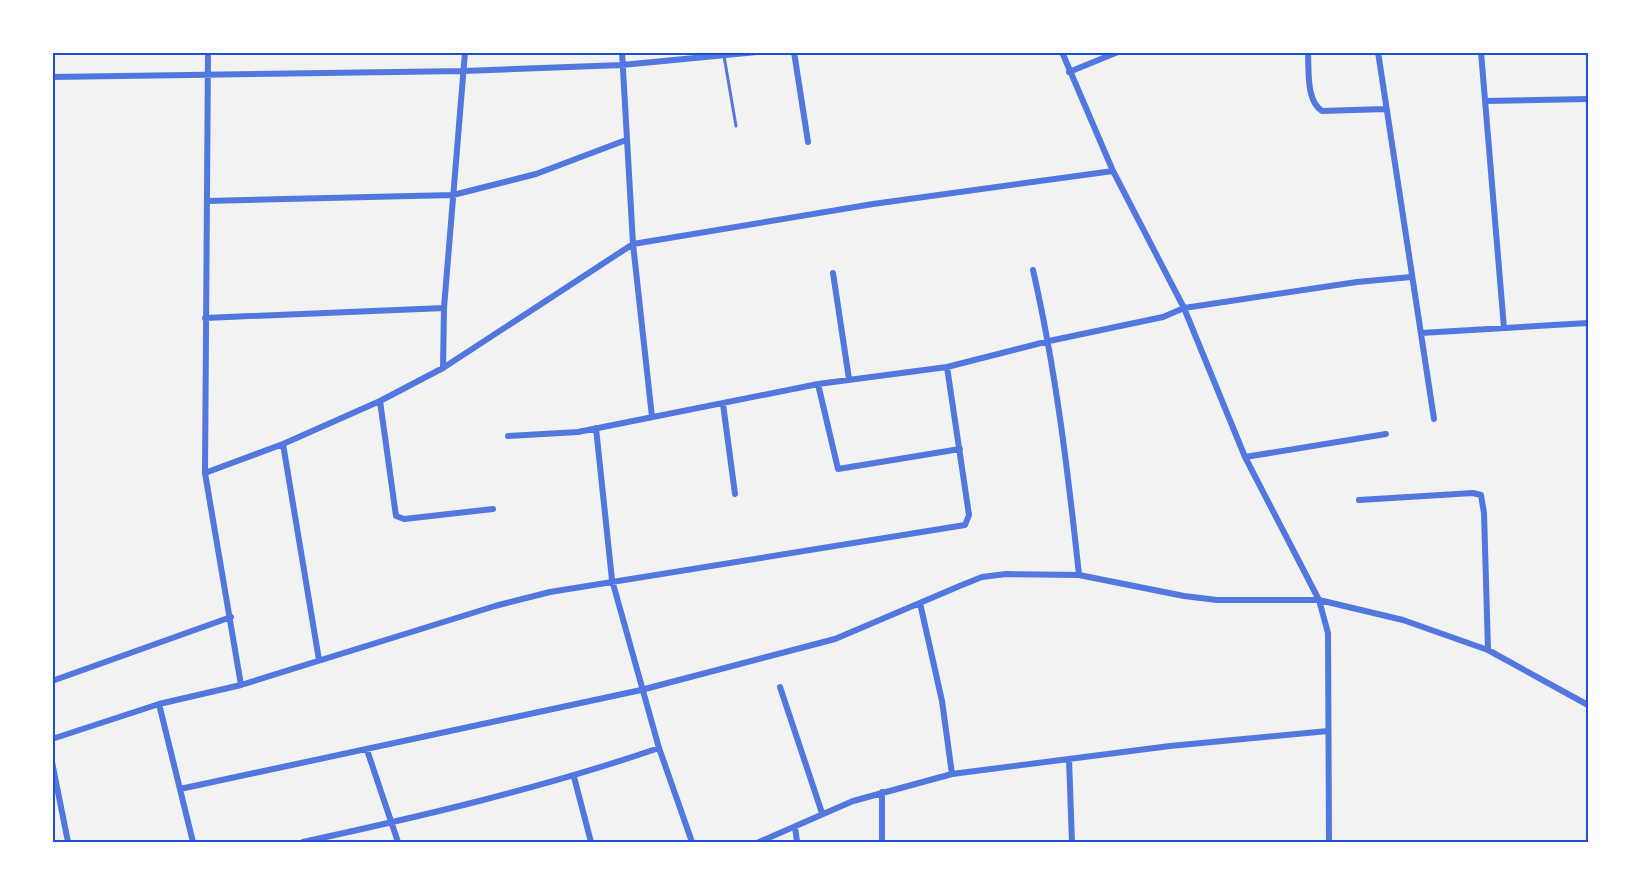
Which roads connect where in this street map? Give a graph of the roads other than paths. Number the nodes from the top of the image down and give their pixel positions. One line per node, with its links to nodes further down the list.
1 (208, 52): 15 (street)
2 (465, 52): 13 (street)
3 (622, 52): 12 (street)
4 (757, 52): 11 (street)
5 (794, 52): 22 (street)
6 (1062, 52): 14 (street)
7 (1118, 52): 14 (street)
8 (1308, 52): 19 (street)
9 (1378, 52): 19 (street)
10 (1481, 52): 18 (street)
11 (723, 56): 12 (street); 20 (lane)
12 (622, 65): 13 (street); 21 (street)
13 (464, 71): 15 (street); 24 (street)
14 (1069, 72): 23 (street)
15 (208, 73): 16 (street); 25 (street)
16 (52, 77)
17 (1588, 99): 18 (street)
18 (1486, 101): 34 (street)
19 (1385, 109): 29 (street)
20 (736, 126)
21 (626, 140): 24 (street); 26 (street)
22 (808, 142)
23 (1113, 171): 26 (street); 31 (street)
24 (453, 195): 25 (street); 30 (street)
25 (207, 201): 32 (street)
26 (633, 244): 38 (street); 43 (street)
27 (1033, 270): 36 (street)
28 (833, 273): 39 (street)
29 (1411, 277): 31 (street); 35 (street)
30 (444, 308): 32 (street); 38 (street)
31 (1184, 308): 36 (street); 50 (street)
32 (206, 318): 51 (street)
33 (1588, 323): 34 (street)
34 (1504, 328): 35 (street)
35 (1421, 333): 44 (street)
36 (1049, 341): 37 (street); 55 (street)
37 (947, 367): 39 (street); 49 (street)
38 (443, 368): 41 (street)
39 (849, 379): 40 (street)
40 (818, 384): 42 (street); 49 (street)
41 (380, 401): 48 (street); 54 (street)
42 (723, 404): 43 (street); 52 (street)
43 (652, 417): 45 (street)
44 (1434, 419)
45 (596, 428): 47 (street); 56 (street)
46 (1386, 434): 50 (street)
47 (508, 436)
48 (283, 444): 51 (street); 61 (street)
49 (960, 449): 56 (street)
50 (1245, 457): 57 (street)
51 (205, 472): 59 (street)
52 (735, 494)
53 (1359, 500): 60 (street)
54 (493, 509)
55 (1079, 575): 57 (street); 58 (street)
56 (612, 580): 61 (street); 65 (street)
57 (1319, 600): 60 (street); 68 (street)
58 (920, 603): 65 (street); 74 (street)
59 (231, 617): 62 (street); 63 (street)
60 (1488, 650): 67 (street)
61 (320, 660): 63 (street)
62 (52, 681)
63 (241, 685): 66 (street)
64 (780, 687): 78 (street)
65 (641, 690): 70 (street); 71 (street)
66 (159, 704): 69 (street); 76 (street)
67 (1588, 705)
68 (1328, 731): 72 (street); 91 (street)
69 (52, 739)
70 (659, 748): 75 (street); 86 (street)
71 (367, 750): 76 (street); 79 (street)
72 (1069, 759): 74 (street); 90 (street)
73 (52, 762): 81 (street)
74 (952, 774): 77 (street)
75 (574, 777): 79 (street); 85 (street)
76 (180, 789): 82 (street)
77 (882, 792): 78 (street); 89 (street)
78 (822, 813): 80 (street)
79 (392, 823): 83 (street); 84 (street)
80 (795, 827): 87 (street); 88 (street)
81 (69, 843)
82 (193, 843)
83 (303, 843)
84 (398, 843)
85 (591, 843)
86 (692, 843)
87 (759, 843)
88 (797, 843)
89 (882, 843)
90 (1072, 843)
91 (1329, 843)

